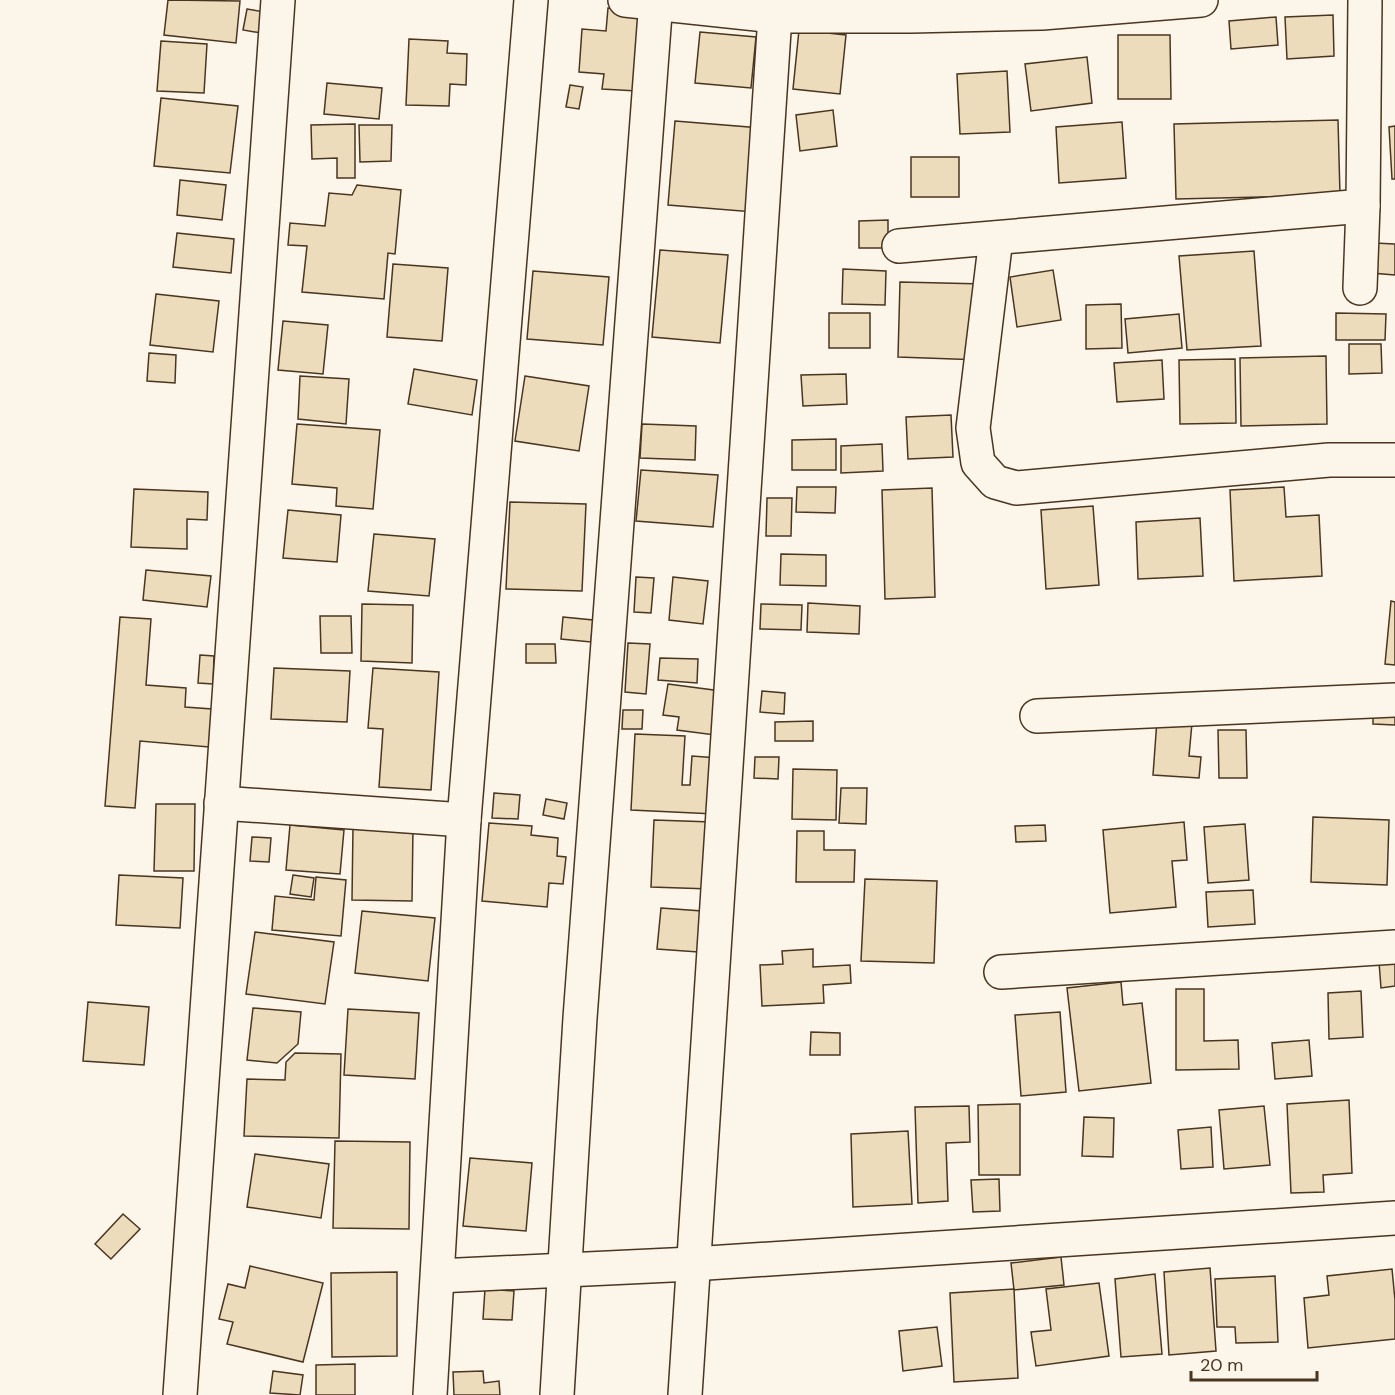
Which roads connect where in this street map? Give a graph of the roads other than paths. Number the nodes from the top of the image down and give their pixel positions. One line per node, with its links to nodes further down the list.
1 (278, 0): 14 (street)
2 (531, 0): 15 (street)
3 (1201, 0): 6 (street)
4 (1365, 0): 7 (street)
5 (646, 1): 6 (street); 20 (street)
6 (776, 8): 19 (street)
7 (1364, 206): 8 (street); 10 (street)
8 (996, 238): 9 (street); 11 (street)
9 (898, 246)
10 (1360, 288)
11 (1395, 460)
12 (1395, 700): 13 (street)
13 (1037, 716)
14 (220, 802): 15 (street); 22 (street)
15 (464, 820): 21 (street)
16 (1395, 947): 17 (street)
17 (1001, 972)
18 (1395, 1218): 19 (street)
19 (692, 1264): 20 (street); 25 (street)
20 (564, 1270): 21 (street); 24 (street)
21 (438, 1276): 23 (street)
22 (180, 1395)
23 (430, 1395)
24 (557, 1395)
25 (685, 1395)

